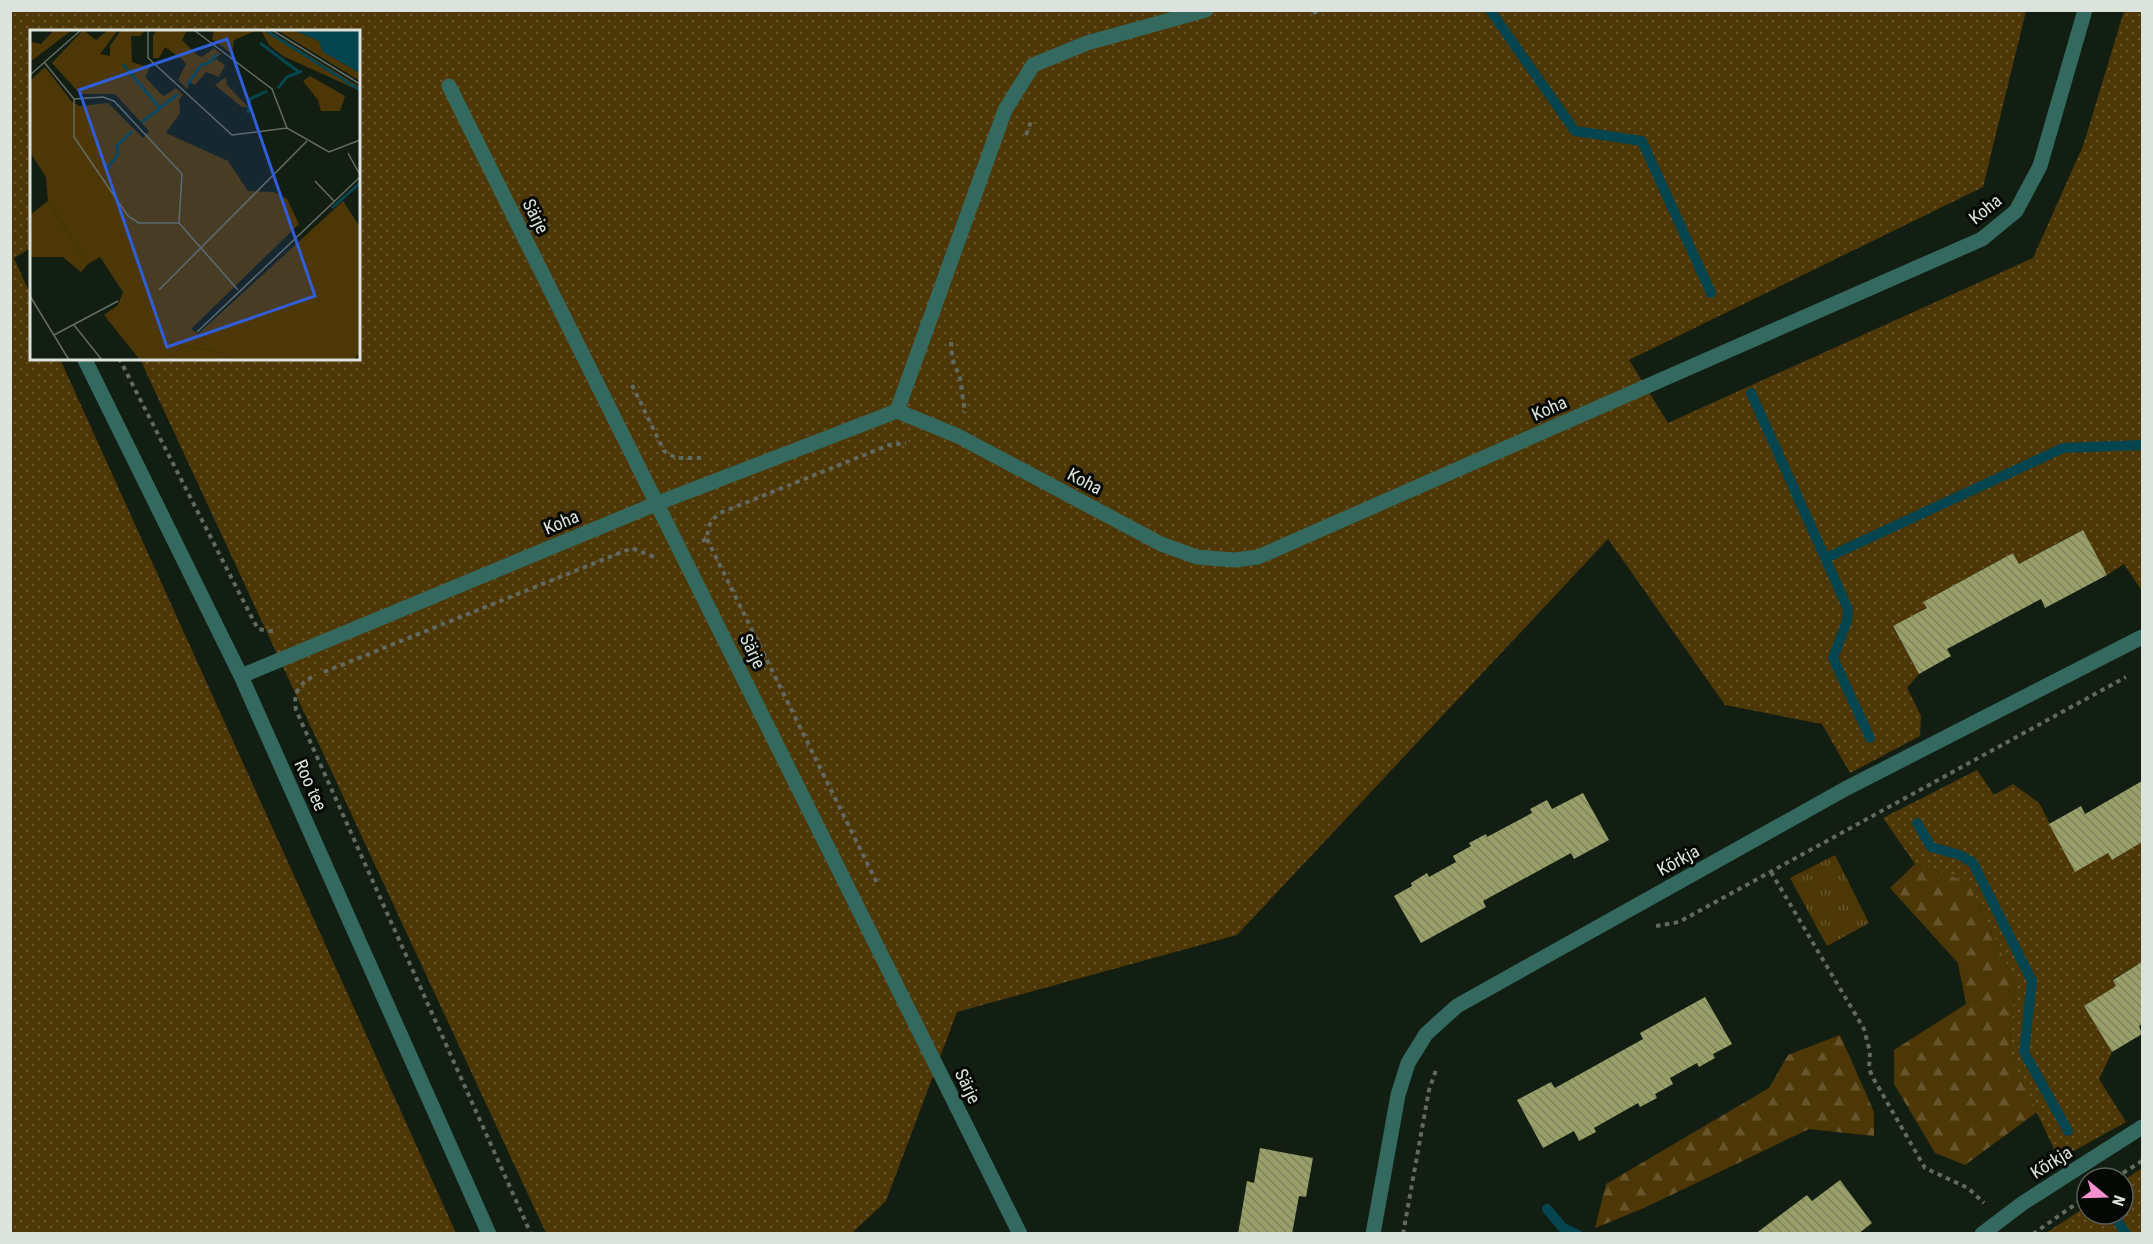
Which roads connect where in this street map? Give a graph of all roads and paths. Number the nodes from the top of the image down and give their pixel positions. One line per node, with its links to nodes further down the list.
1 (1206, 10): 12 (street)
2 (1323, 10): 4 (path)
3 (2085, 10): 13 (street, Koha)
4 (1313, 13)
5 (449, 86): 16 (street, Särje)
6 (1032, 118): 7 (path)
7 (1024, 140)
8 (954, 333): 13 (path)
9 (85, 360): 22 (street, Roo tee)
10 (120, 360): 20 (path)
11 (632, 385): 15 (path)
12 (897, 411): 13 (street, Koha); 15 (street, Koha)
13 (958, 436)
14 (913, 444): 17 (path)
15 (717, 480): 16 (street, Koha); 17 (path)
16 (658, 503): 18 (street, Särje); 20 (street, Koha)
17 (728, 510): 18 (path)
18 (682, 552): 23 (path); 32 (street, Särje)
19 (2142, 638): 33 (street, Kõrkja)
20 (298, 653): 22 (street, Koha); 23 (path)
21 (2132, 674): 24 (path)
22 (242, 676): 30 (street, Roo tee)
23 (310, 678): 31 (path)
24 (1771, 872): 25 (path); 29 (path)
25 (1646, 928)
26 (1437, 1068): 34 (path)
27 (2142, 1127): 29 (street, Kõrkja)
28 (2075, 1204): 36 (path)
29 (1999, 1221): 35 (street, Kõrkja)
30 (489, 1233)
31 (531, 1233)
32 (1020, 1233)
33 (1373, 1233)
34 (1403, 1233)
35 (1982, 1233)
36 (2033, 1233)

